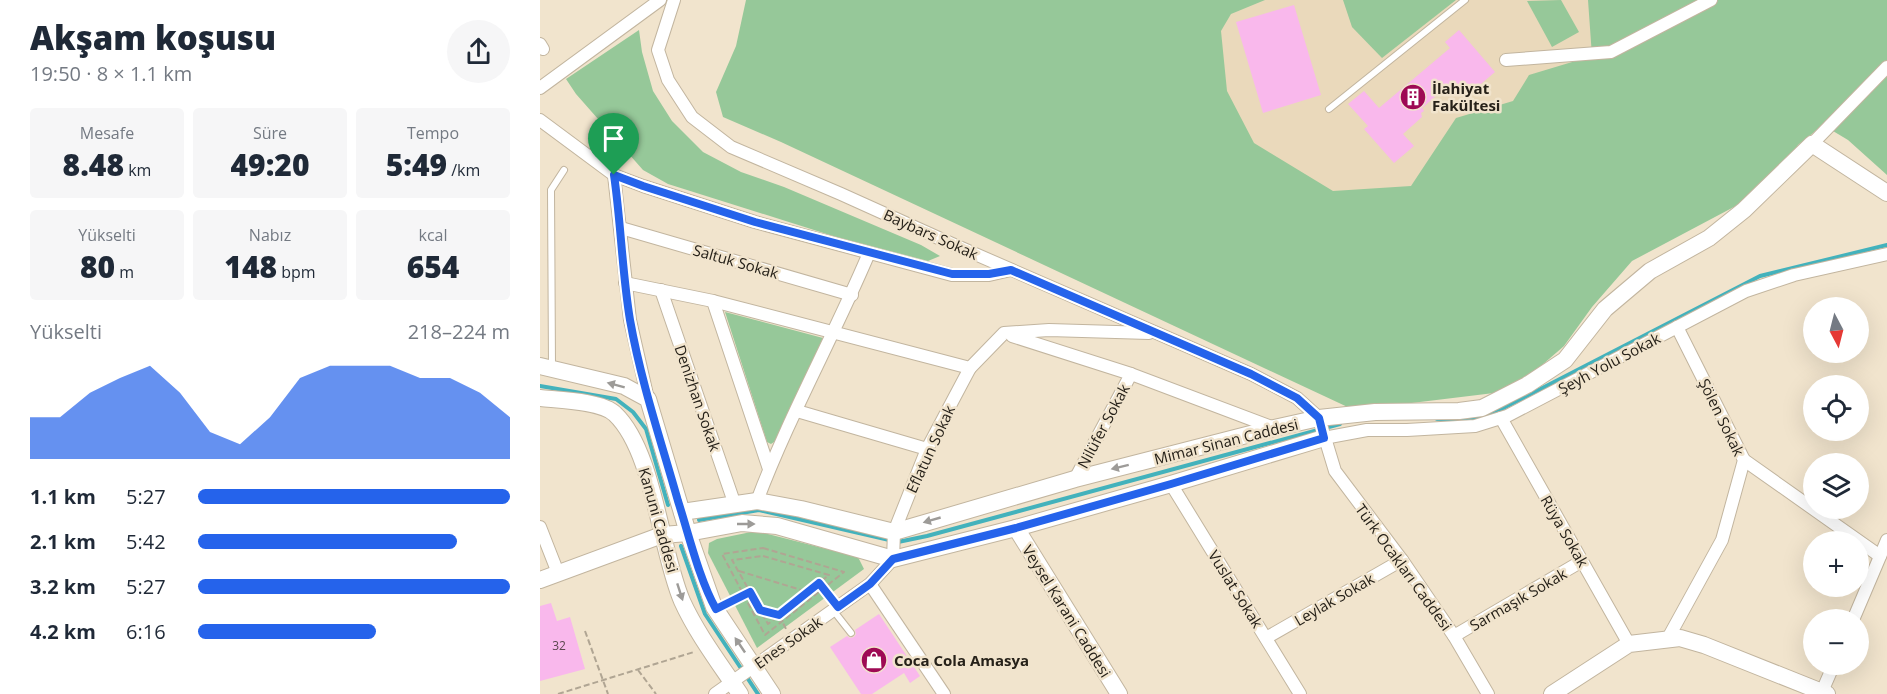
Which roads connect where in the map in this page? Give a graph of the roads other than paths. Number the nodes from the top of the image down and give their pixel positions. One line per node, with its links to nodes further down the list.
1 (660, 0): 7 (street)
2 (674, 0): 17 (street, Baybars Sokak)
3 (1465, 0): 8 (lane)
4 (1711, 0): 5 (street)
5 (1506, 60)
6 (1887, 67): 10 (street)
7 (540, 88)
8 (1329, 109)
9 (541, 122): 12 (street)
10 (1812, 144): 13 (street); 32 (street, Mimar Sinan Caddesi)
11 (564, 170): 26 (lane)
12 (614, 175): 14 (street); 15 (street)
13 (1887, 193)
14 (621, 228): 18 (street); 20 (street, Saltuk Sokak)
15 (869, 253): 17 (street); 20 (street)
16 (1887, 254): 22 (street, Şeyh Yolu Sokak)
17 (1011, 270): 25 (street, Baybars Sokak)
18 (625, 283): 19 (street); 30 (street)
19 (661, 290): 21 (street); 42 (street, Denizhan Sokak)
20 (852, 295): 23 (street)
21 (713, 301): 23 (street); 38 (street)
22 (1677, 327): 33 (street, Şeyh Yolu Sokak); 37 (street, Şölen Sokak)
23 (835, 331): 27 (street); 31 (street)
24 (1004, 333): 25 (street); 27 (street, Eflatun Sokak); 28 (street)
25 (1156, 333): 32 (street, Baybars Sokak)
26 (546, 368): 30 (street, one-way to 26)
27 (970, 368): 36 (street, Eflatun Sokak)
28 (1131, 374): 34 (street); 39 (street, Nilüfer Sokak)
29 (540, 398): 48 (street, Kanuni Caddesi)
30 (648, 399): 43 (street)
31 (797, 411): 36 (street); 38 (street)
32 (1319, 418): 34 (street, Mimar Sinan Caddesi); 35 (street, Türk Ocakları Caddesi)
33 (1501, 418): 35 (street, Şeyh Yolu Sokak); 53 (street, Rüya Sokak)
34 (1274, 428): 39 (street, Mimar Sinan Caddesi, one-way to 39)
35 (1324, 438): 40 (street, Mimar Sinan Caddesi); 52 (street, Türk Ocakları Caddesi)
36 (927, 449): 46 (street, Eflatun Sokak)
37 (1744, 460): 50 (street); 62 (street, Şölen Sokak)
38 (769, 469): 41 (street)
39 (1075, 479): 46 (street, Mimar Sinan Caddesi, one-way to 46)
40 (1171, 484): 45 (street, Mimar Sinan Caddesi); 61 (street, Vuslat Sokak)
41 (757, 501): 42 (street); 46 (street)
42 (735, 505): 43 (street)
43 (682, 512): 47 (street)
44 (540, 527): 54 (street)
45 (1016, 528): 51 (street, Mimar Sinan Caddesi); 71 (street, Veysel Karani Caddesi)
46 (894, 532): 51 (street)
47 (688, 533): 48 (street); 51 (street, one-way to 51); 64 (street, one-way to 47)
48 (662, 535): 54 (street); 66 (street, Kanuni Caddesi, one-way to 66)
49 (1887, 540): 50 (street)
50 (1880, 556): 58 (street)
51 (893, 559): 56 (street, Enes Sokak)
52 (1402, 560): 60 (street, Türk Ocakları Caddesi); 61 (street, Leylak Sokak)
53 (1582, 561): 60 (street, Sarmaşık Sokak); 63 (street, Rüya Sokak)
54 (558, 573): 55 (street)
55 (540, 580)
56 (870, 584): 57 (street, Enes Sokak); 70 (street)
57 (836, 608): 59 (lane); 64 (street, Enes Sokak)
58 (1858, 609)
59 (851, 633)
60 (1454, 636): 73 (street, Türk Ocakları Caddesi)
61 (1266, 638): 72 (street, Vuslat Sokak)
62 (1667, 640): 63 (street); 67 (street)
63 (1629, 644): 74 (street)
64 (754, 666): 66 (street, Enes Sokak); 69 (street)
65 (1830, 675): 67 (street)
66 (736, 688): 68 (street, Enes Sokak)
67 (1823, 693)
68 (715, 694)
69 (772, 694)
70 (944, 694)
71 (1119, 694)
72 (1300, 694)
73 (1488, 694)
74 (1552, 694)

